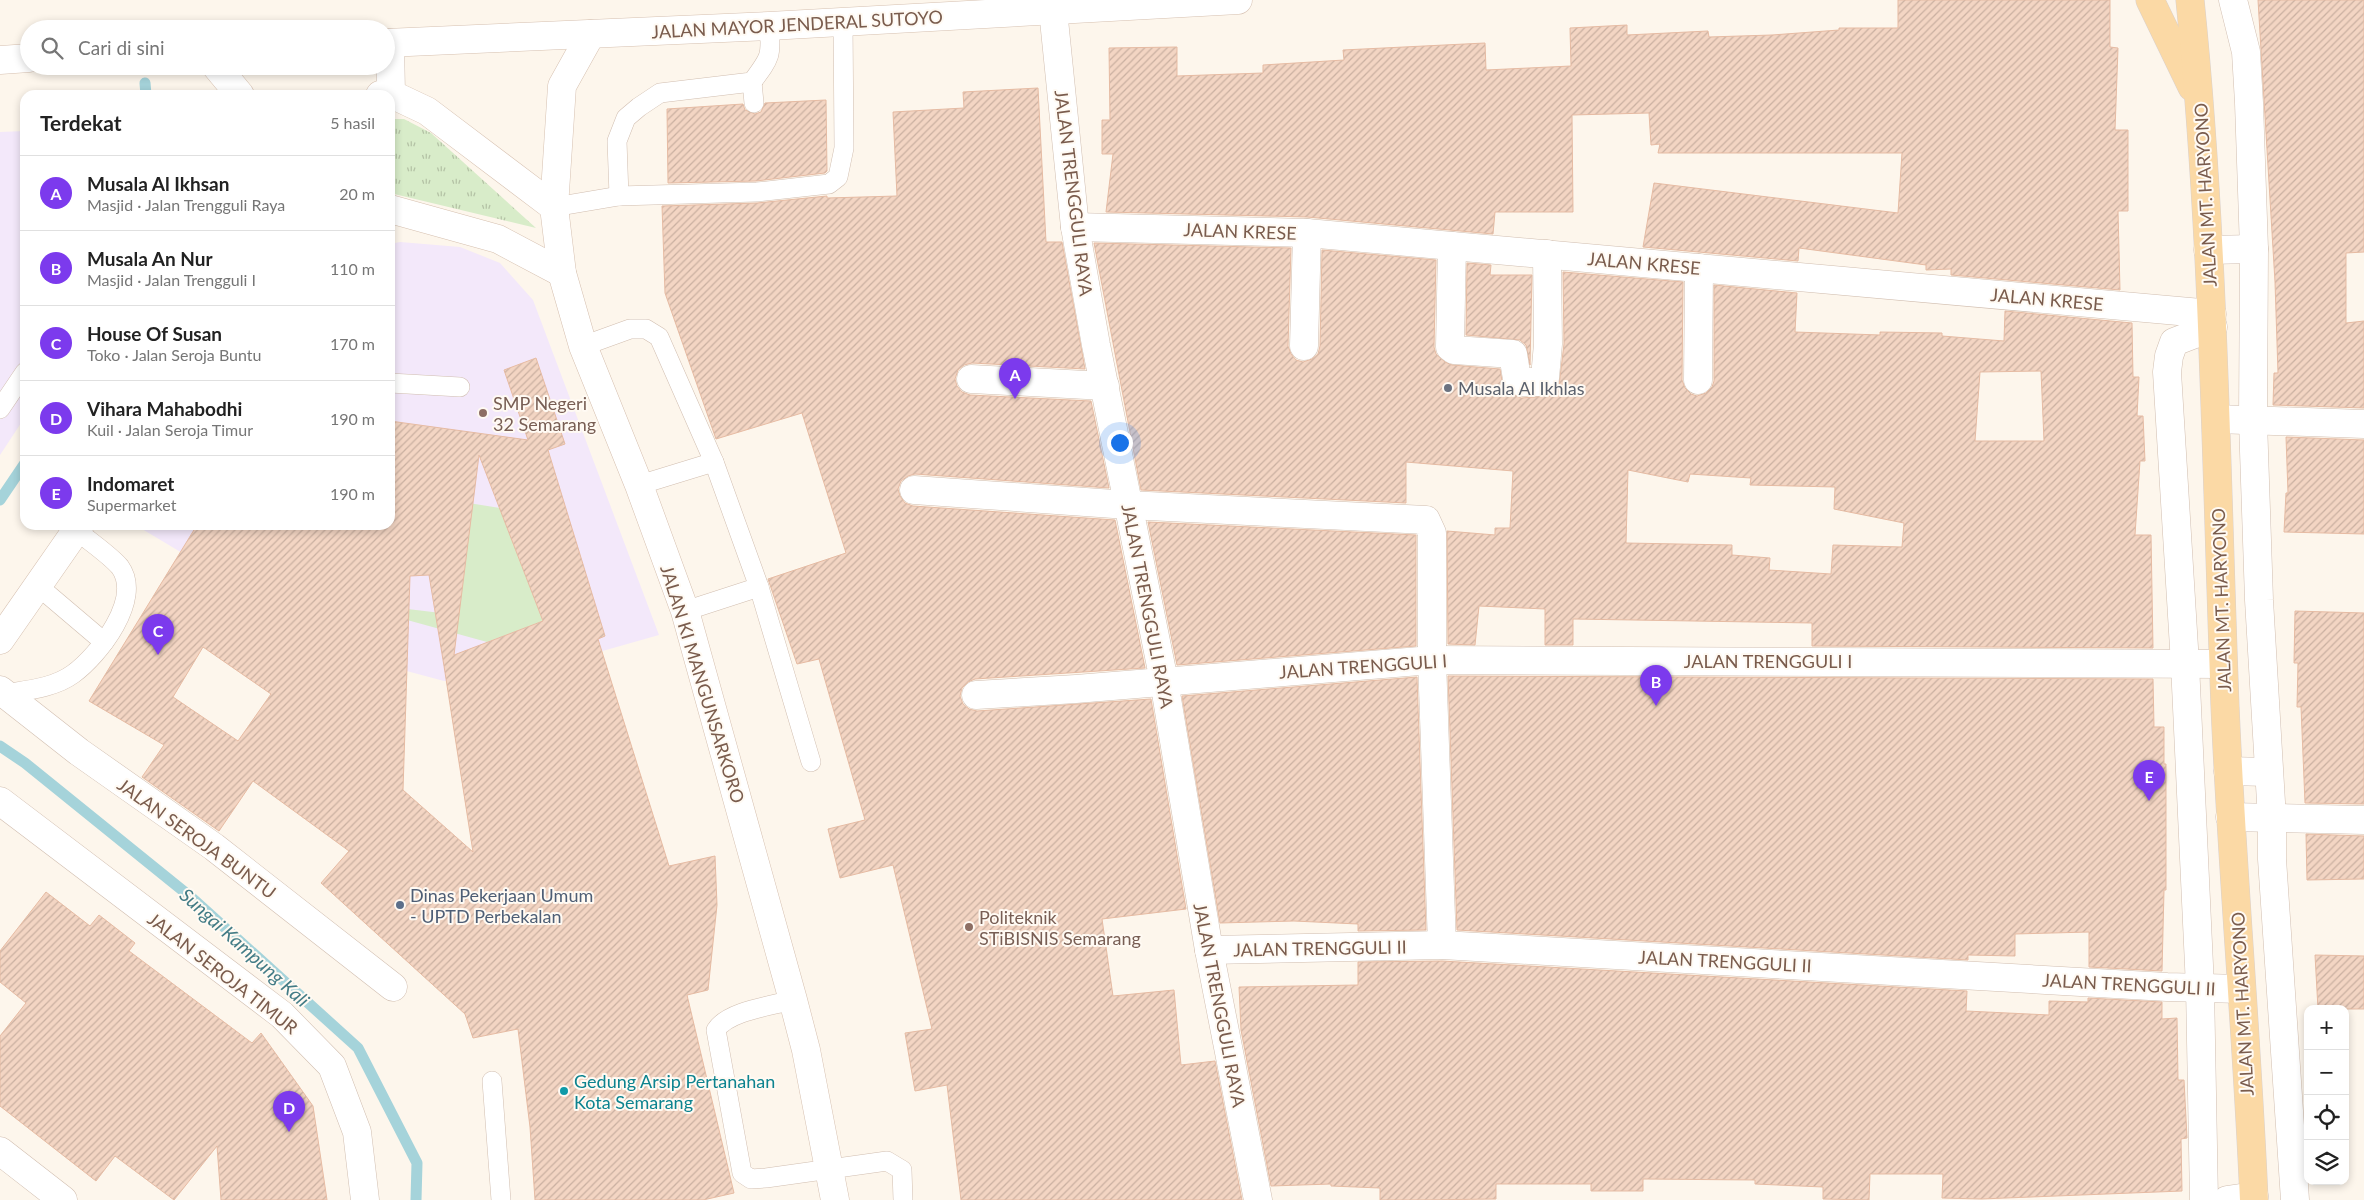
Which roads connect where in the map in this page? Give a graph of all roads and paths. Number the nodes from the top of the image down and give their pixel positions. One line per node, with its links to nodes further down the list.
1 (1238, 0): 5 (street, JALAN MAYOR JENDERAL SUTOYO)
2 (2150, 0): 20 (main road)
3 (2190, 0): 20 (main road, JALAN MT. HARYONO)
4 (2233, 0): 27 (street)
5 (1202, 1): 6 (street, JALAN MAYOR JENDERAL SUTOYO)
6 (1053, 10): 7 (street, JALAN MAYOR JENDERAL SUTOYO); 24 (street, JALAN TRENGGULI RAYA)
7 (843, 21): 8 (street, JALAN MAYOR JENDERAL SUTOYO); 21 (lane)
8 (769, 26): 9 (street, JALAN MAYOR JENDERAL SUTOYO); 15 (lane)
9 (592, 34): 10 (street, JALAN MAYOR JENDERAL SUTOYO); 22 (street, JALAN KI MANGUNSARKORO)
10 (395, 43)
11 (20, 59): 12 (street)
12 (0, 60)
13 (223, 75): 16 (street)
14 (386, 75): 17 (street)
15 (752, 82): 19 (lane); 21 (lane)
16 (236, 90)
17 (385, 90)
18 (395, 98): 22 (street)
19 (754, 104)
20 (2200, 104): 28 (main road, JALAN MT. HARYONO)
21 (619, 196): 22 (lane)
22 (554, 207): 31 (street, JALAN KI MANGUNSARKORO)
23 (395, 210): 31 (street)
24 (1075, 227): 25 (street, JALAN KRESE); 39 (street, JALAN TRENGGULI RAYA)
25 (1307, 234): 26 (street, JALAN KRESE); 34 (street)
26 (1452, 246): 29 (street, JALAN KRESE); 29 (street)
27 (2254, 249): 28 (street); 43 (street)
28 (2208, 250): 32 (main road, JALAN MT. HARYONO)
29 (1547, 254): 30 (street, JALAN KRESE)
30 (1699, 268): 32 (street, JALAN KRESE); 37 (street)
31 (562, 273): 33 (street, JALAN KI MANGUNSARKORO)
32 (2212, 320): 42 (main road, JALAN MT. HARYONO); 59 (street)
33 (583, 346): 45 (lane); 46 (street, JALAN KI MANGUNSARKORO)
34 (1304, 346)
35 (20, 379): 41 (lane)
36 (970, 379): 39 (street)
37 (1698, 380)
38 (395, 383): 40 (lane)
39 (1105, 386): 48 (street, JALAN TRENGGULI RAYA)
40 (460, 387)
41 (0, 409)
42 (2216, 419): 43 (street); 54 (main road, JALAN MT. HARYONO)
43 (2253, 421): 44 (street); 53 (street)
44 (2364, 424)
45 (714, 462): 46 (lane); 52 (lane)
46 (639, 485): 55 (street, JALAN KI MANGUNSARKORO)
47 (914, 490): 48 (street)
48 (1128, 505): 58 (street); 61 (street, JALAN TRENGGULI RAYA)
49 (77, 530): 51 (street)
50 (80, 530): 57 (lane)
51 (38, 586): 56 (street); 57 (lane)
52 (759, 587): 55 (lane); 64 (lane)
53 (2259, 600): 54 (street); 66 (street)
54 (2221, 601): 60 (main road, JALAN MT. HARYONO)
55 (685, 611): 78 (street, JALAN KI MANGUNSARKORO)
56 (0, 640)
57 (104, 642): 62 (lane)
58 (1432, 660): 59 (street, JALAN TRENGGULI I); 61 (street, JALAN TRENGGULI I); 73 (street)
59 (2185, 664): 60 (street, JALAN TRENGGULI I); 76 (street)
60 (2223, 664): 65 (main road, JALAN MT. HARYONO)
61 (1164, 681): 63 (street, JALAN TRENGGULI I); 74 (street, JALAN TRENGGULI RAYA)
62 (2, 692): 75 (street, JALAN SEROJA BUNTU)
63 (976, 695)
64 (812, 762)
65 (2228, 772): 66 (street); 68 (main road, JALAN MT. HARYONO)
66 (2268, 772): 69 (street)
67 (0, 801): 84 (street, JALAN SEROJA TIMUR)
68 (2230, 817): 69 (street); 71 (main road, JALAN MT. HARYONO)
69 (2272, 819): 70 (street); 72 (street)
70 (2364, 820)
71 (2233, 858): 72 (street); 77 (main road, JALAN MT. HARYONO)
72 (2272, 858): 91 (street)
73 (1442, 945): 74 (street, JALAN TRENGGULI II); 76 (street, JALAN TRENGGULI II)
74 (1208, 950): 88 (street, JALAN TRENGGULI RAYA)
75 (393, 987)
76 (2200, 987): 77 (street, JALAN TRENGGULI II); 89 (street)
77 (2241, 988): 82 (main road, JALAN MT. HARYONO)
78 (794, 1000): 81 (street, JALAN KI MANGUNSARKORO); 81 (lane)
79 (492, 1081): 85 (lane)
80 (0, 1151): 83 (street)
81 (830, 1168): 86 (street, JALAN KI MANGUNSARKORO); 87 (lane)
82 (2254, 1198): 90 (street)
83 (63, 1200)
84 (366, 1200)
85 (501, 1200)
86 (835, 1200)
87 (903, 1200)
88 (1258, 1200)
89 (2204, 1200)
90 (2227, 1200)
91 (2295, 1200)

